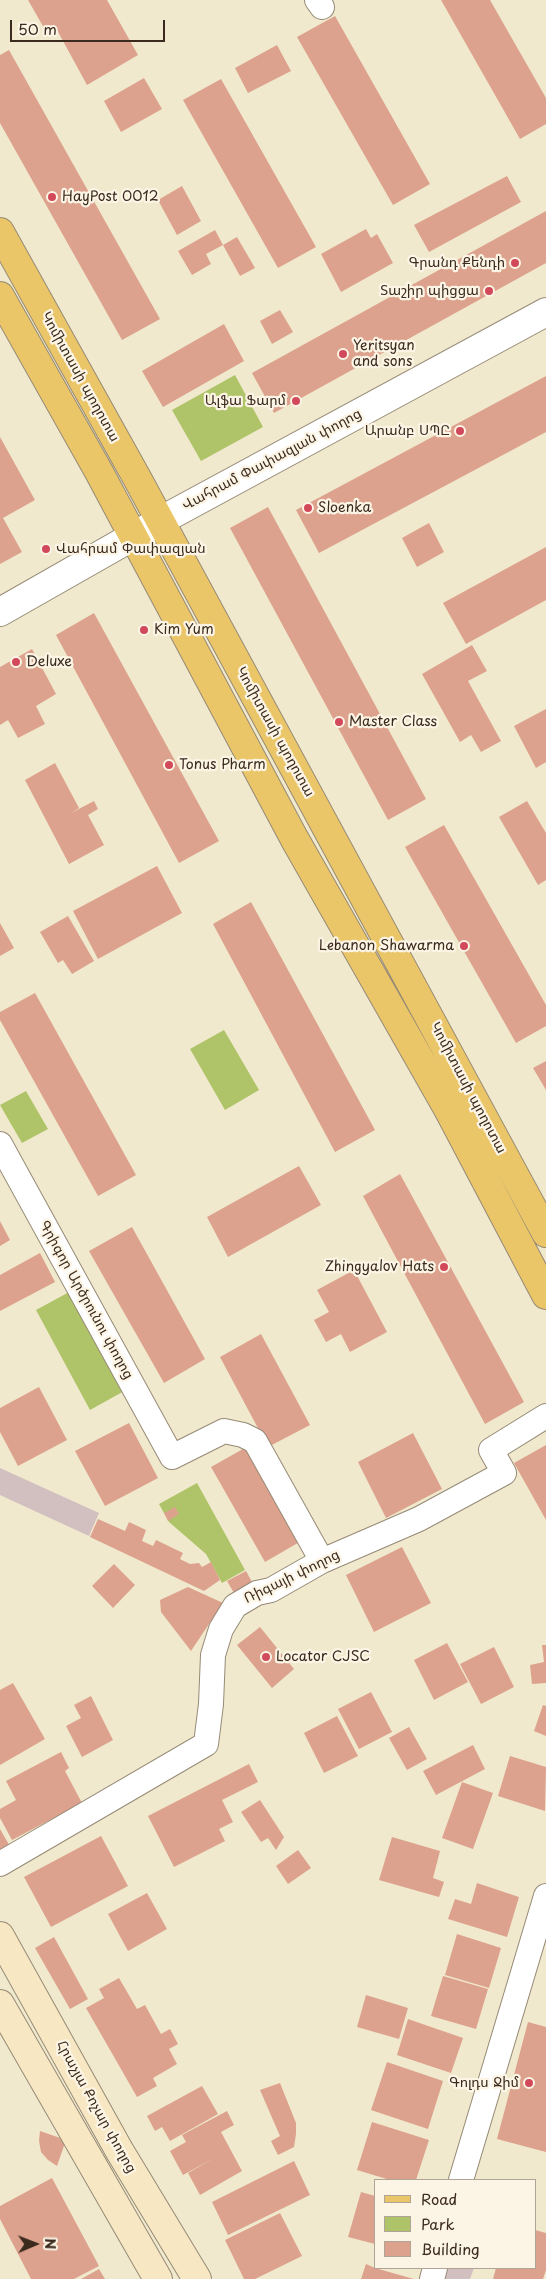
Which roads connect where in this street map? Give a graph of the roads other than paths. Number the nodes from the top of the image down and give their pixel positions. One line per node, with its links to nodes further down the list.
1 (0, 232): 4 (main road, Կոմիտասի պողոտա)
2 (0, 296): 5 (main road, Կոմիտասի պողոտա)
3 (546, 312): 4 (street, Վահրամ Փափազյան փողոց)
4 (160, 521): 5 (street, Վահրամ Փափազյան փողոց); 8 (main road, Կոմիտասի պողոտա)
5 (132, 537): 6 (street, Վահրամ Փափազյան փողոց); 9 (main road, Կոմիտասի պողոտա)
6 (0, 612)
7 (0, 1144): 11 (street, Գրիգոր Արծրունու փողոց)
8 (546, 1233)
9 (546, 1295)
10 (546, 1416): 11 (street, Ռիգայի փողոց)
11 (322, 1561): 12 (street, Ռիգայի փողոց)
12 (0, 1864)
13 (546, 1896): 16 (street)
14 (0, 1936): 17 (main road, Հրաչյա Քոչար փողոց)
15 (0, 2004): 18 (main road)
16 (461, 2179)
17 (197, 2278)
18 (158, 2279)

